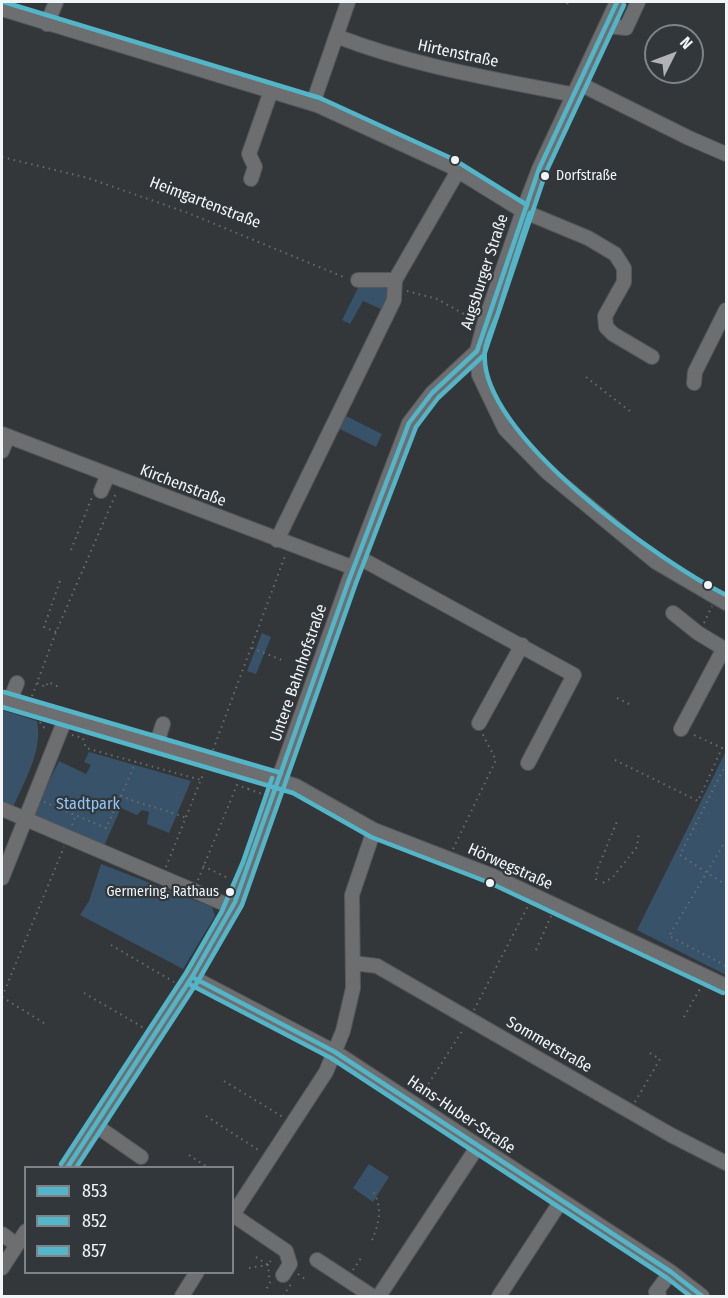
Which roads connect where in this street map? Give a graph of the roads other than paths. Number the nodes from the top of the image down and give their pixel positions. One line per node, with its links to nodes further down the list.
1 (56, 2): 6 (street)
2 (348, 2): 8 (street)
3 (617, 2): 7 (street, Augsburger Straße)
4 (638, 2): 7 (street)
5 (2, 9): 6 (street)
6 (48, 24): 10 (street)
7 (607, 26): 9 (street, Augsburger Straße)
8 (336, 36): 9 (street, Hirtenstraße); 11 (street)
9 (578, 89): 12 (street, Hirtenstraße); 15 (street, Augsburger Straße)
10 (271, 91): 11 (street); 14 (street)
11 (314, 104): 13 (street)
12 (726, 153)
13 (458, 171): 15 (street); 17 (street)
14 (250, 179)
15 (523, 211): 19 (street, Augsburger Straße); 20 (street)
16 (358, 280): 17 (street)
17 (396, 285): 26 (street)
18 (726, 310): 21 (street)
19 (477, 351): 27 (street, Untere Bahnhofstraße); 28 (street, Augsburger Straße)
20 (652, 357)
21 (694, 383)
22 (5, 435): 23 (street); 24 (street, Kirchenstraße)
23 (2, 451)
24 (108, 475): 25 (street); 26 (street, Kirchenstraße)
25 (97, 493)
26 (283, 542): 27 (street, Kirchenstraße)
27 (356, 562): 30 (street, Kirchenstraße); 40 (street, Untere Bahnhofstraße)
28 (721, 601)
29 (672, 613): 31 (street)
30 (522, 645): 36 (street); 39 (street, Kirchenstraße)
31 (725, 649): 37 (street)
32 (17, 683): 33 (street)
33 (6, 700): 34 (street, Hörwegstraße)
34 (66, 717): 38 (street, Hörwegstraße); 42 (street)
35 (163, 724): 38 (street)
36 (481, 728)
37 (681, 729)
38 (157, 743): 40 (street, Hörwegstraße)
39 (528, 763)
40 (279, 780): 43 (street, Hörwegstraße); 45 (street, Untere Bahnhofstraße)
41 (2, 809): 42 (street)
42 (26, 820): 44 (street); 45 (street)
43 (374, 830): 46 (street); 48 (street, Hörwegstraße)
44 (2, 878)
45 (232, 907): 47 (street, Untere Bahnhofstraße)
46 (353, 963): 49 (street); 53 (street, Sommerstraße)
47 (188, 982): 49 (street, Hans-Huber-Straße); 50 (street, Untere Bahnhofstraße)
48 (726, 987)
49 (335, 1052): 51 (street, Hans-Huber-Straße); 56 (street)
50 (95, 1125): 52 (street); 54 (street, Untere Bahnhofstraße)
51 (478, 1146): 55 (street, Hans-Huber-Straße); 68 (street)
52 (141, 1157)
53 (726, 1163)
54 (69, 1166)
55 (561, 1201): 62 (street, Hans-Huber-Straße); 69 (street)
56 (234, 1214)
57 (234, 1217): 64 (street)
58 (2, 1234): 59 (street)
59 (22, 1240): 61 (street)
60 (317, 1260): 67 (street)
61 (2, 1268)
62 (671, 1272): 65 (street); 70 (street, Hans-Huber-Straße)
63 (196, 1274): 66 (street)
64 (283, 1275)
65 (659, 1294)
66 (182, 1296)
67 (372, 1296)
68 (379, 1296)
69 (499, 1296)
70 (702, 1296)

